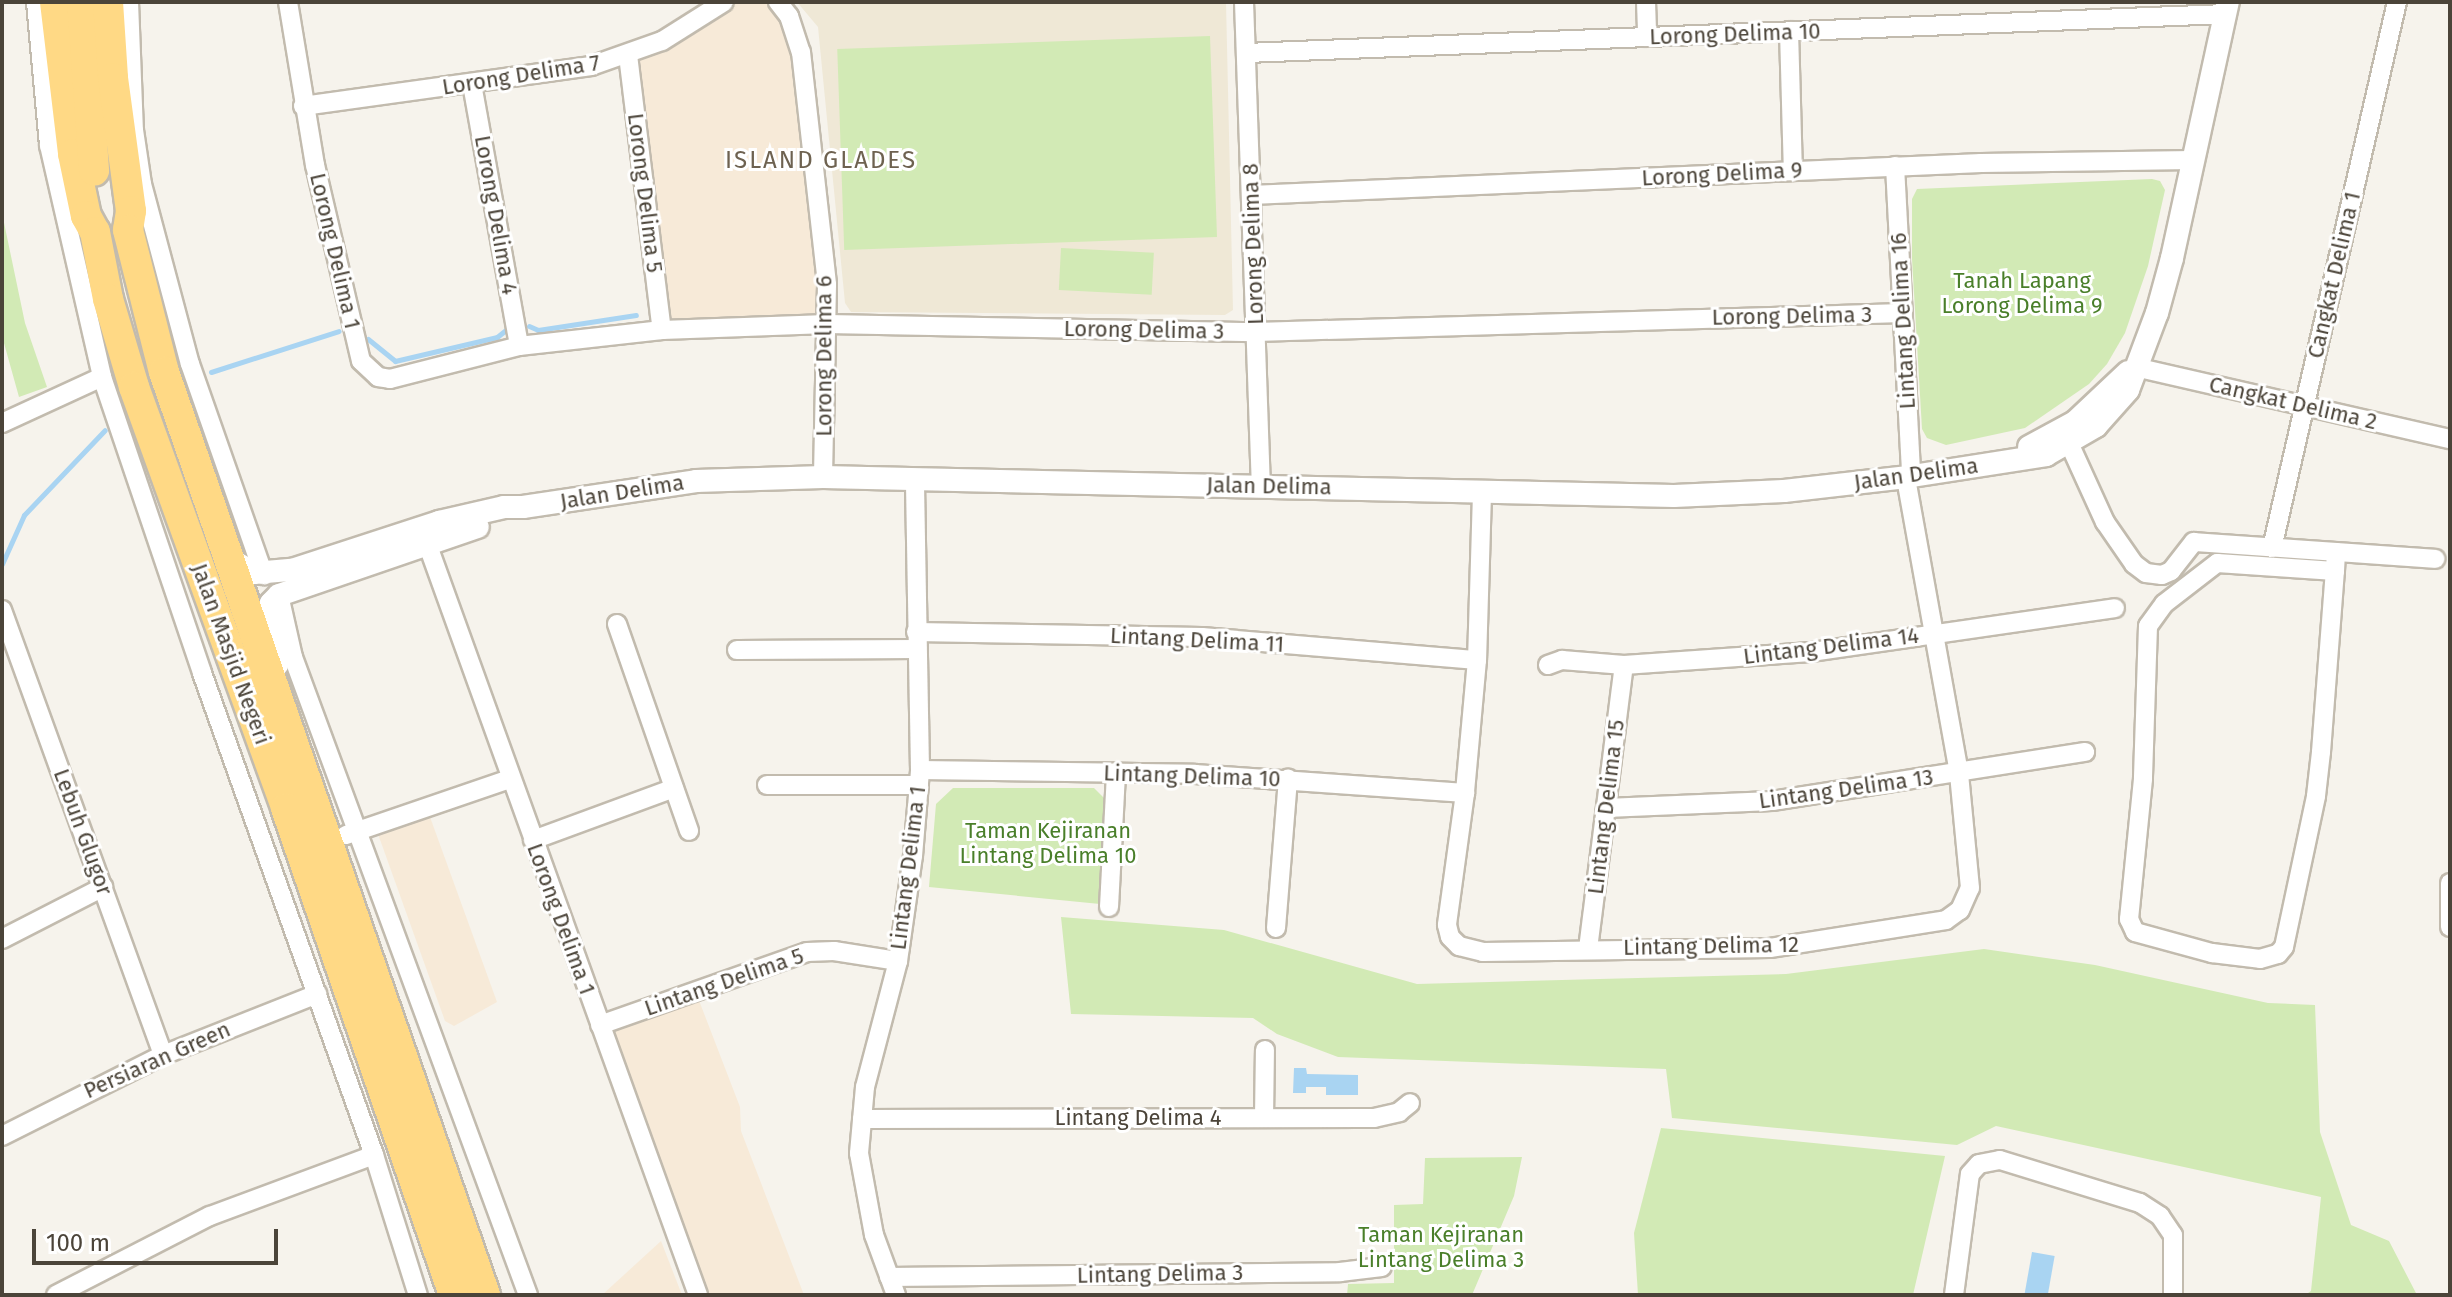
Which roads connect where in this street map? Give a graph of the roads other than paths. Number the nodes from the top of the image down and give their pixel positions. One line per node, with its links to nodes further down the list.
1 (36, 2): 32 (street)
2 (55, 2): 25 (highway, Jalan Masjid Negeri)
3 (82, 2): 19 (highway)
4 (108, 2): 24 (highway, Jalan Masjid Negeri)
5 (129, 2): 53 (street)
6 (288, 2): 18 (street)
7 (724, 2): 16 (street, Lorong Delima 7)
8 (778, 2): 27 (street, Lorong Delima 6)
9 (1244, 2): 15 (street, Lorong Delima 8)
10 (1646, 2): 14 (street)
11 (2397, 2): 34 (street, Cangkat Delima 1)
12 (2226, 8): 13 (street, Lorong Delima 10); 20 (street, Jalan Delima)
13 (1789, 31): 14 (street, Lorong Delima 10); 22 (street)
14 (1647, 37): 15 (street, Lorong Delima 10)
15 (1246, 53): 23 (street, Lorong Delima 8)
16 (628, 55): 17 (street, Lorong Delima 7); 28 (street, Lorong Delima 5)
17 (472, 84): 18 (street, Lorong Delima 7); 30 (street, Lorong Delima 4)
18 (303, 106): 33 (street, Lorong Delima 1)
19 (89, 107): 24 (highway); 25 (highway)
20 (2193, 160): 21 (street, Lorong Delima 9); 31 (street, Jalan Delima)
21 (1895, 166): 22 (street, Lorong Delima 9); 26 (street, Lintang Delima 16)
22 (1793, 171): 23 (street, Lorong Delima 9)
23 (1251, 195): 29 (street, Lorong Delima 8)
24 (128, 230): 50 (highway, Jalan Masjid Negeri)
25 (95, 232): 36 (highway, Jalan Masjid Negeri)
26 (1903, 313): 29 (street, Lorong Delima 3); 43 (street, Lintang Delima 16)
27 (827, 324): 28 (street, Lorong Delima 3); 29 (street, Lorong Delima 3); 42 (street, Lorong Delima 6)
28 (662, 330): 30 (street, Lorong Delima 3)
29 (1256, 332): 45 (street, Lorong Delima 8)
30 (519, 346): 33 (street, Lorong Delima 3)
31 (2135, 367): 34 (street, Cangkat Delima 2); 38 (street, Jalan Delima); 39 (street, Jalan Delima)
32 (102, 377): 35 (street); 40 (street)
33 (390, 379)
34 (2305, 404): 37 (street, Cangkat Delima 2); 49 (street, Cangkat Delima 1)
35 (2, 423)
36 (147, 425): 40 (street); 41 (highway, Jalan Masjid Negeri)
37 (2450, 439)
38 (2069, 443): 39 (street, Jalan Delima); 49 (street)
39 (2015, 458): 43 (street, Jalan Delima)
40 (134, 474): 41 (street); 88 (street)
41 (166, 474): 103 (highway, Jalan Masjid Negeri)
42 (823, 477): 44 (street, Jalan Delima); 47 (street, Jalan Delima)
43 (1909, 477): 46 (street, Jalan Delima); 58 (street, Lintang Delima 16)
44 (915, 480): 45 (street, Jalan Delima); 59 (street, Lintang Delima 1)
45 (1261, 486): 46 (street, Jalan Delima)
46 (1482, 493): 61 (street)
47 (523, 507): 48 (street, Jalan Delima); 53 (street, Jalan Delima)
48 (427, 543): 54 (street, Jalan Delima); 70 (street, Lorong Delima 1)
49 (2272, 548): 52 (street)
50 (228, 558): 53 (street); 64 (highway, Jalan Masjid Negeri)
51 (2435, 559): 52 (street)
52 (2336, 561): 52 (street)
53 (264, 575)
54 (279, 595): 64 (street); 76 (street)
55 (2115, 608): 58 (street, Lintang Delima 14)
56 (2, 610): 80 (street, Lebuh Glugor)
57 (617, 624): 72 (street)
58 (1934, 633): 63 (street, Lintang Delima 14); 67 (street, Lintang Delima 16)
59 (916, 641): 60 (street, Lintang Delima 11); 61 (street, Lintang Delima 11); 68 (street, Lintang Delima 1)
60 (737, 650)
61 (1477, 660): 73 (street)
62 (1548, 665): 63 (street, Lintang Delima 14)
63 (1624, 665): 74 (street, Lintang Delima 15)
64 (274, 692): 78 (highway, Jalan Masjid Negeri)
65 (2085, 752): 67 (street, Lintang Delima 13)
66 (1116, 772): 68 (street, Lintang Delima 10); 69 (street, Lintang Delima 10); 81 (street)
67 (1959, 773): 74 (street, Lintang Delima 13); 82 (street, Lintang Delima 16)
68 (919, 778): 71 (street, Lintang Delima 10); 87 (street, Lintang Delima 1)
69 (1288, 778): 73 (street, Lintang Delima 10); 84 (street)
70 (510, 779): 76 (street); 77 (street, Lorong Delima 1)
71 (767, 785)
72 (674, 788): 75 (street); 77 (street)
73 (1465, 793): 86 (street, Lintang Delima 12)
74 (1606, 808): 86 (street, Lintang Delima 15)
75 (689, 831)
76 (355, 832): 78 (street); 89 (street)
77 (533, 840): 90 (street, Lorong Delima 1)
78 (326, 841): 91 (highway, Jalan Masjid Negeri)
79 (2450, 883): 83 (street)
80 (103, 887): 85 (street); 93 (street, Lebuh Glugor)
81 (1109, 907)
82 (1960, 910): 86 (street, Lintang Delima 12)
83 (2450, 927)
84 (1276, 928)
85 (2, 939)
86 (1588, 949)
87 (898, 961): 90 (street, Lintang Delima 5); 96 (street, Lintang Delima 1)
88 (317, 994): 93 (street, Persiaran Green); 98 (street)
89 (424, 1018): 91 (street); 105 (street)
90 (600, 1025): 106 (street, Lorong Delima 1)
91 (391, 1030): 104 (highway, Jalan Masjid Negeri)
92 (1265, 1050): 95 (street)
93 (163, 1055): 97 (street, Persiaran Green)
94 (1410, 1103): 95 (street, Lintang Delima 4)
95 (1264, 1118): 96 (street, Lintang Delima 4)
96 (862, 1119): 100 (street, Lintang Delima 1)
97 (2, 1136)
98 (374, 1155): 101 (street); 102 (street)
99 (1382, 1267): 100 (street, Lintang Delima 3)
100 (893, 1286)
101 (56, 1295)
102 (418, 1295)
103 (454, 1295)
104 (485, 1295)
105 (528, 1295)
106 (698, 1295)
107 (1954, 1295): 108 (street)
108 (2173, 1295)

